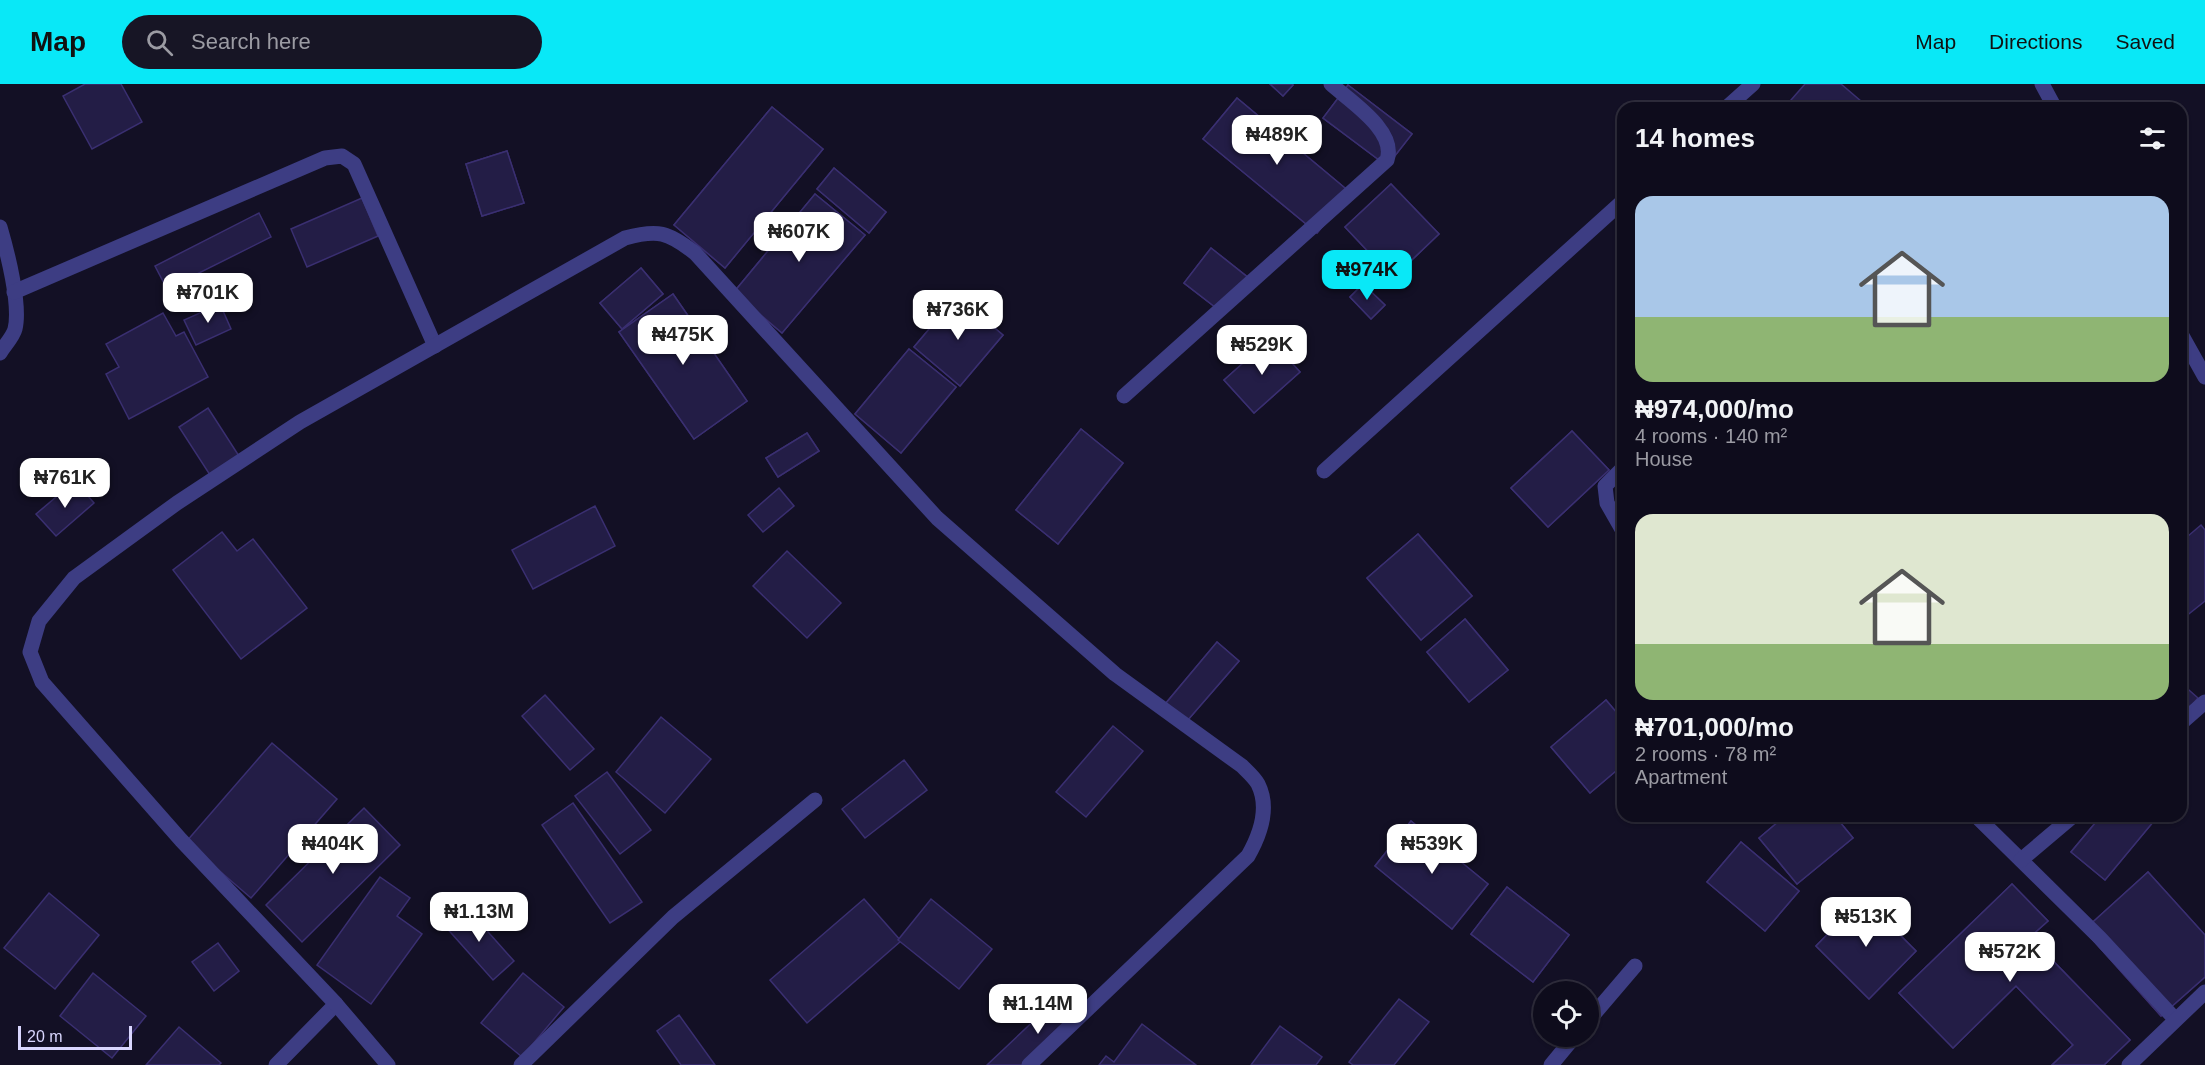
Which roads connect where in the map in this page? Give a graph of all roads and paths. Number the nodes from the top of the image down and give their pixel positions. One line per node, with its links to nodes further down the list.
1 (1331, 84): 13 (street)
2 (1753, 84): 4 (street)
3 (2042, 84): 5 (street)
4 (1733, 102)
5 (2052, 102)
6 (1617, 206): 14 (street)
7 (0, 227): 8 (street)
8 (14, 292): 10 (street); 11 (street)
9 (2187, 345): 12 (street)
10 (435, 346): 25 (street); 32 (street)
11 (0, 353)
12 (2205, 377)
13 (1124, 396)
14 (1324, 471)
15 (1617, 474): 16 (street)
16 (1617, 520)
17 (2205, 702): 18 (street)
18 (2187, 718)
19 (815, 800): 31 (street)
20 (1982, 822): 22 (street)
21 (2066, 822): 22 (street)
22 (2021, 860): 27 (street)
23 (1635, 966): 26 (street)
24 (2205, 992): 27 (street)
25 (336, 1004): 29 (street); 30 (street)
26 (1599, 1008)
27 (2175, 1018): 34 (street)
28 (1566, 1047): 33 (street)
29 (276, 1065)
30 (388, 1065)
31 (521, 1065)
32 (1029, 1065)
33 (1551, 1065)
34 (2129, 1065)

